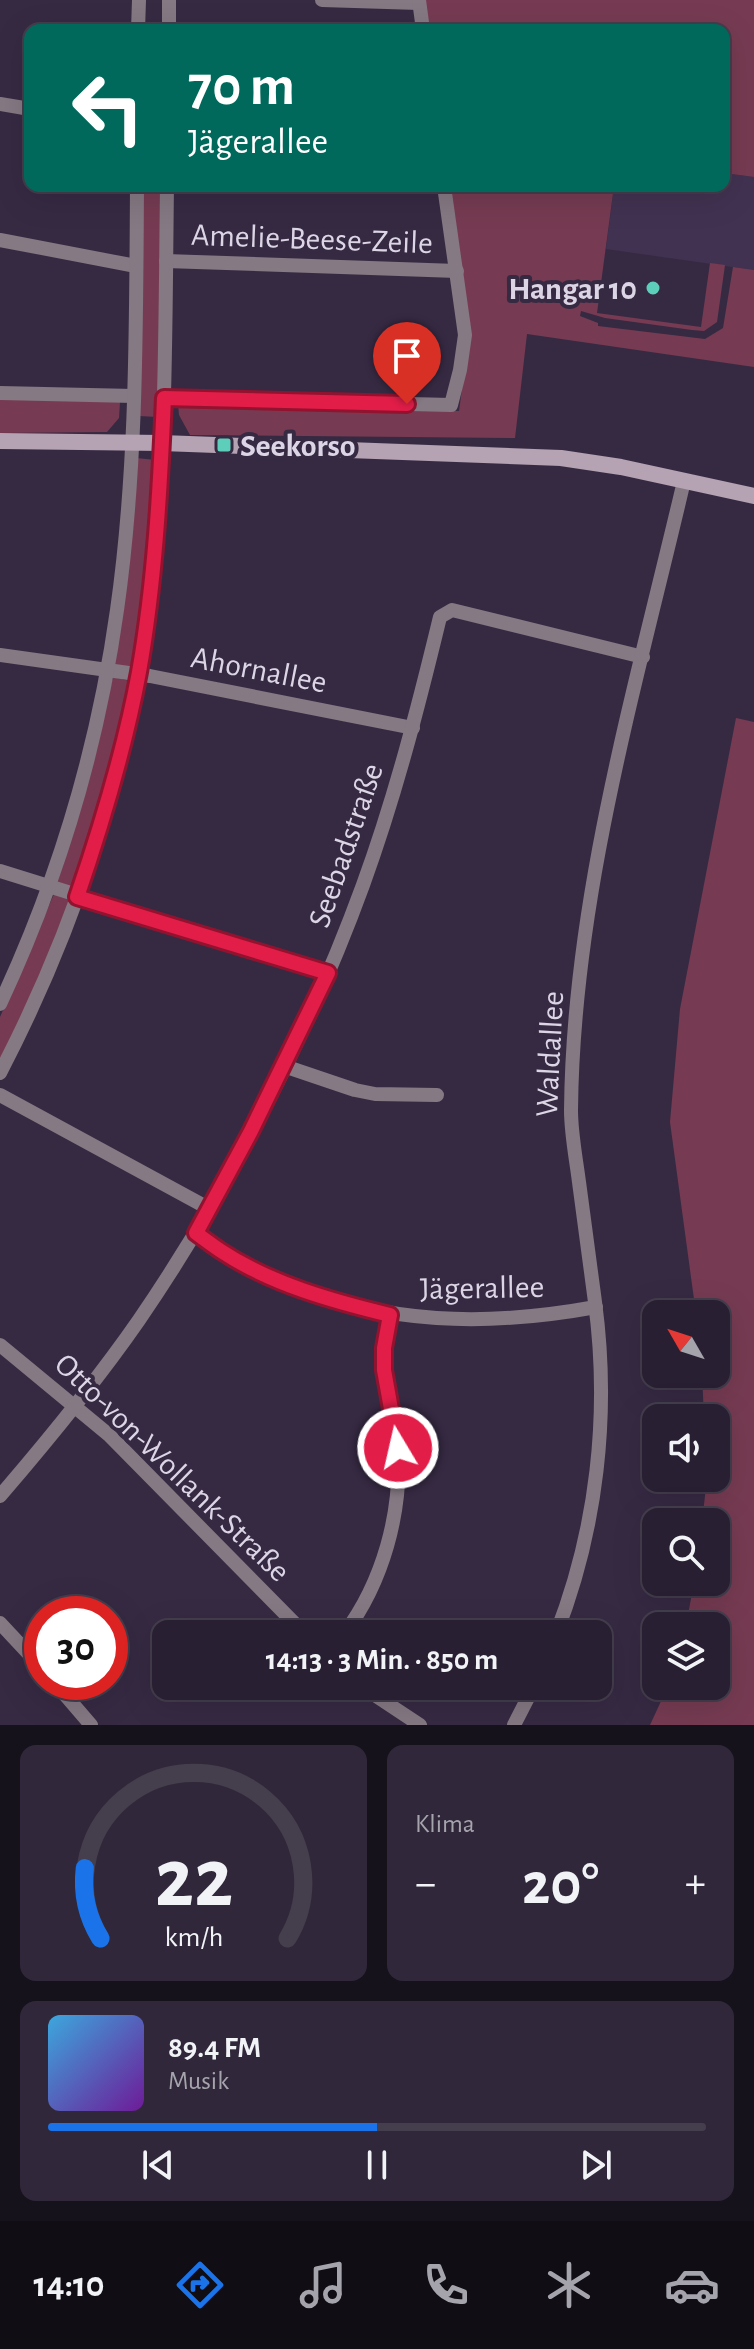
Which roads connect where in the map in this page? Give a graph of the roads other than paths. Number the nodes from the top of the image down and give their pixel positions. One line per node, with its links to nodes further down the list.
1 (139, 0): 5 (street)
2 (169, 0): 6 (street)
3 (322, 0): 4 (street)
4 (419, 1): 7 (street)
5 (138, 24)
6 (169, 24)
7 (422, 24)
8 (0, 104): 9 (street)
9 (24, 108)
10 (137, 192): 15 (street)
11 (167, 192): 14 (street)
12 (445, 192): 16 (street)
13 (0, 240): 15 (street)
14 (166, 261): 16 (street, Amelie-Beese-Zeile); 19 (street)
15 (136, 266): 18 (street)
16 (457, 271): 19 (street)
17 (0, 393): 18 (street)
18 (134, 396): 21 (street)
19 (164, 398): 22 (street)
20 (0, 441): 21 (main road)
21 (132, 442): 22 (main road); 27 (street)
22 (162, 443): 23 (main road); 28 (street)
23 (684, 481): 24 (main road); 26 (street, Waldallee)
24 (754, 496)
25 (0, 655): 27 (street, Ahornallee)
26 (643, 657): 29 (street, Seebadstraße); 41 (street, Waldallee)
27 (107, 670): 28 (street, Ahornallee); 31 (street)
28 (138, 675): 29 (street, Ahornallee); 32 (street)
29 (413, 728): 33 (street, Seebadstraße)
30 (0, 871): 31 (street)
31 (48, 887): 32 (street); 34 (street)
32 (77, 897): 33 (street); 36 (street)
33 (328, 973): 35 (street, Seebadstraße)
34 (0, 1004)
35 (284, 1066): 38 (street); 39 (street, Seebadstraße)
36 (0, 1073)
37 (0, 1095): 39 (street)
38 (437, 1095)
39 (208, 1208): 40 (street, Seebadstraße)
40 (196, 1233): 42 (street, Jägerallee); 44 (street, Seebadstraße)
41 (596, 1307): 42 (street, Jägerallee); 48 (street, Waldallee)
42 (390, 1315): 47 (street)
43 (0, 1345): 44 (street, Otto-von-Wollank-Straße)
44 (76, 1406): 45 (street, Seebadstraße); 46 (street, Otto-von-Wollank-Straße)
45 (0, 1496)
46 (291, 1620)
47 (354, 1620)
48 (561, 1620)
49 (0, 1623): 50 (street)
50 (24, 1649)
51 (69, 1700): 54 (street)
52 (382, 1700): 55 (street)
53 (527, 1700): 56 (street)
54 (91, 1725)
55 (420, 1725)
56 (514, 1725)

